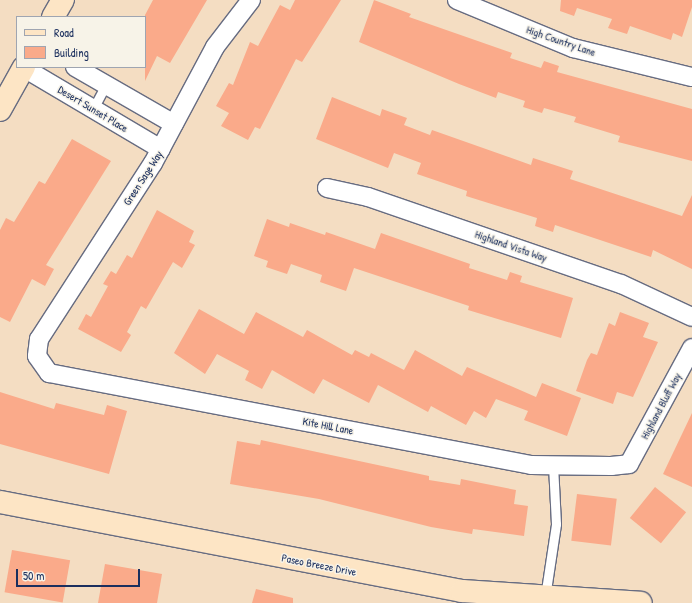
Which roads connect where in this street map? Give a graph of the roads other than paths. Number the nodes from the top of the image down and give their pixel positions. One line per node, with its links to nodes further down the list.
1 (63, 0): 4 (street)
2 (251, 0): 11 (street, Green Sage Way)
3 (456, 0): 7 (street, High Country Lane)
4 (54, 16)
5 (24, 68): 9 (street, Desert Sunset Place); 10 (street)
6 (77, 68): 8 (street)
7 (692, 77)
8 (106, 86): 9 (lane); 11 (street)
9 (93, 108): 12 (street, Desert Sunset Place)
10 (0, 110)
11 (174, 124): 12 (street, Green Sage Way)
12 (161, 149): 16 (street, Green Sage Way)
13 (327, 188): 14 (street, Highland Vista Way)
14 (692, 316)
15 (692, 348): 17 (street, Highland Bluff Way)
16 (38, 356): 18 (street, Kite Hill Lane)
17 (629, 464): 18 (street, Kite Hill Lane)
18 (553, 465): 20 (lane)
19 (0, 502): 20 (street, Paseo Breeze Drive)
20 (544, 598): 21 (street, Paseo Breeze Drive)
21 (641, 603)

